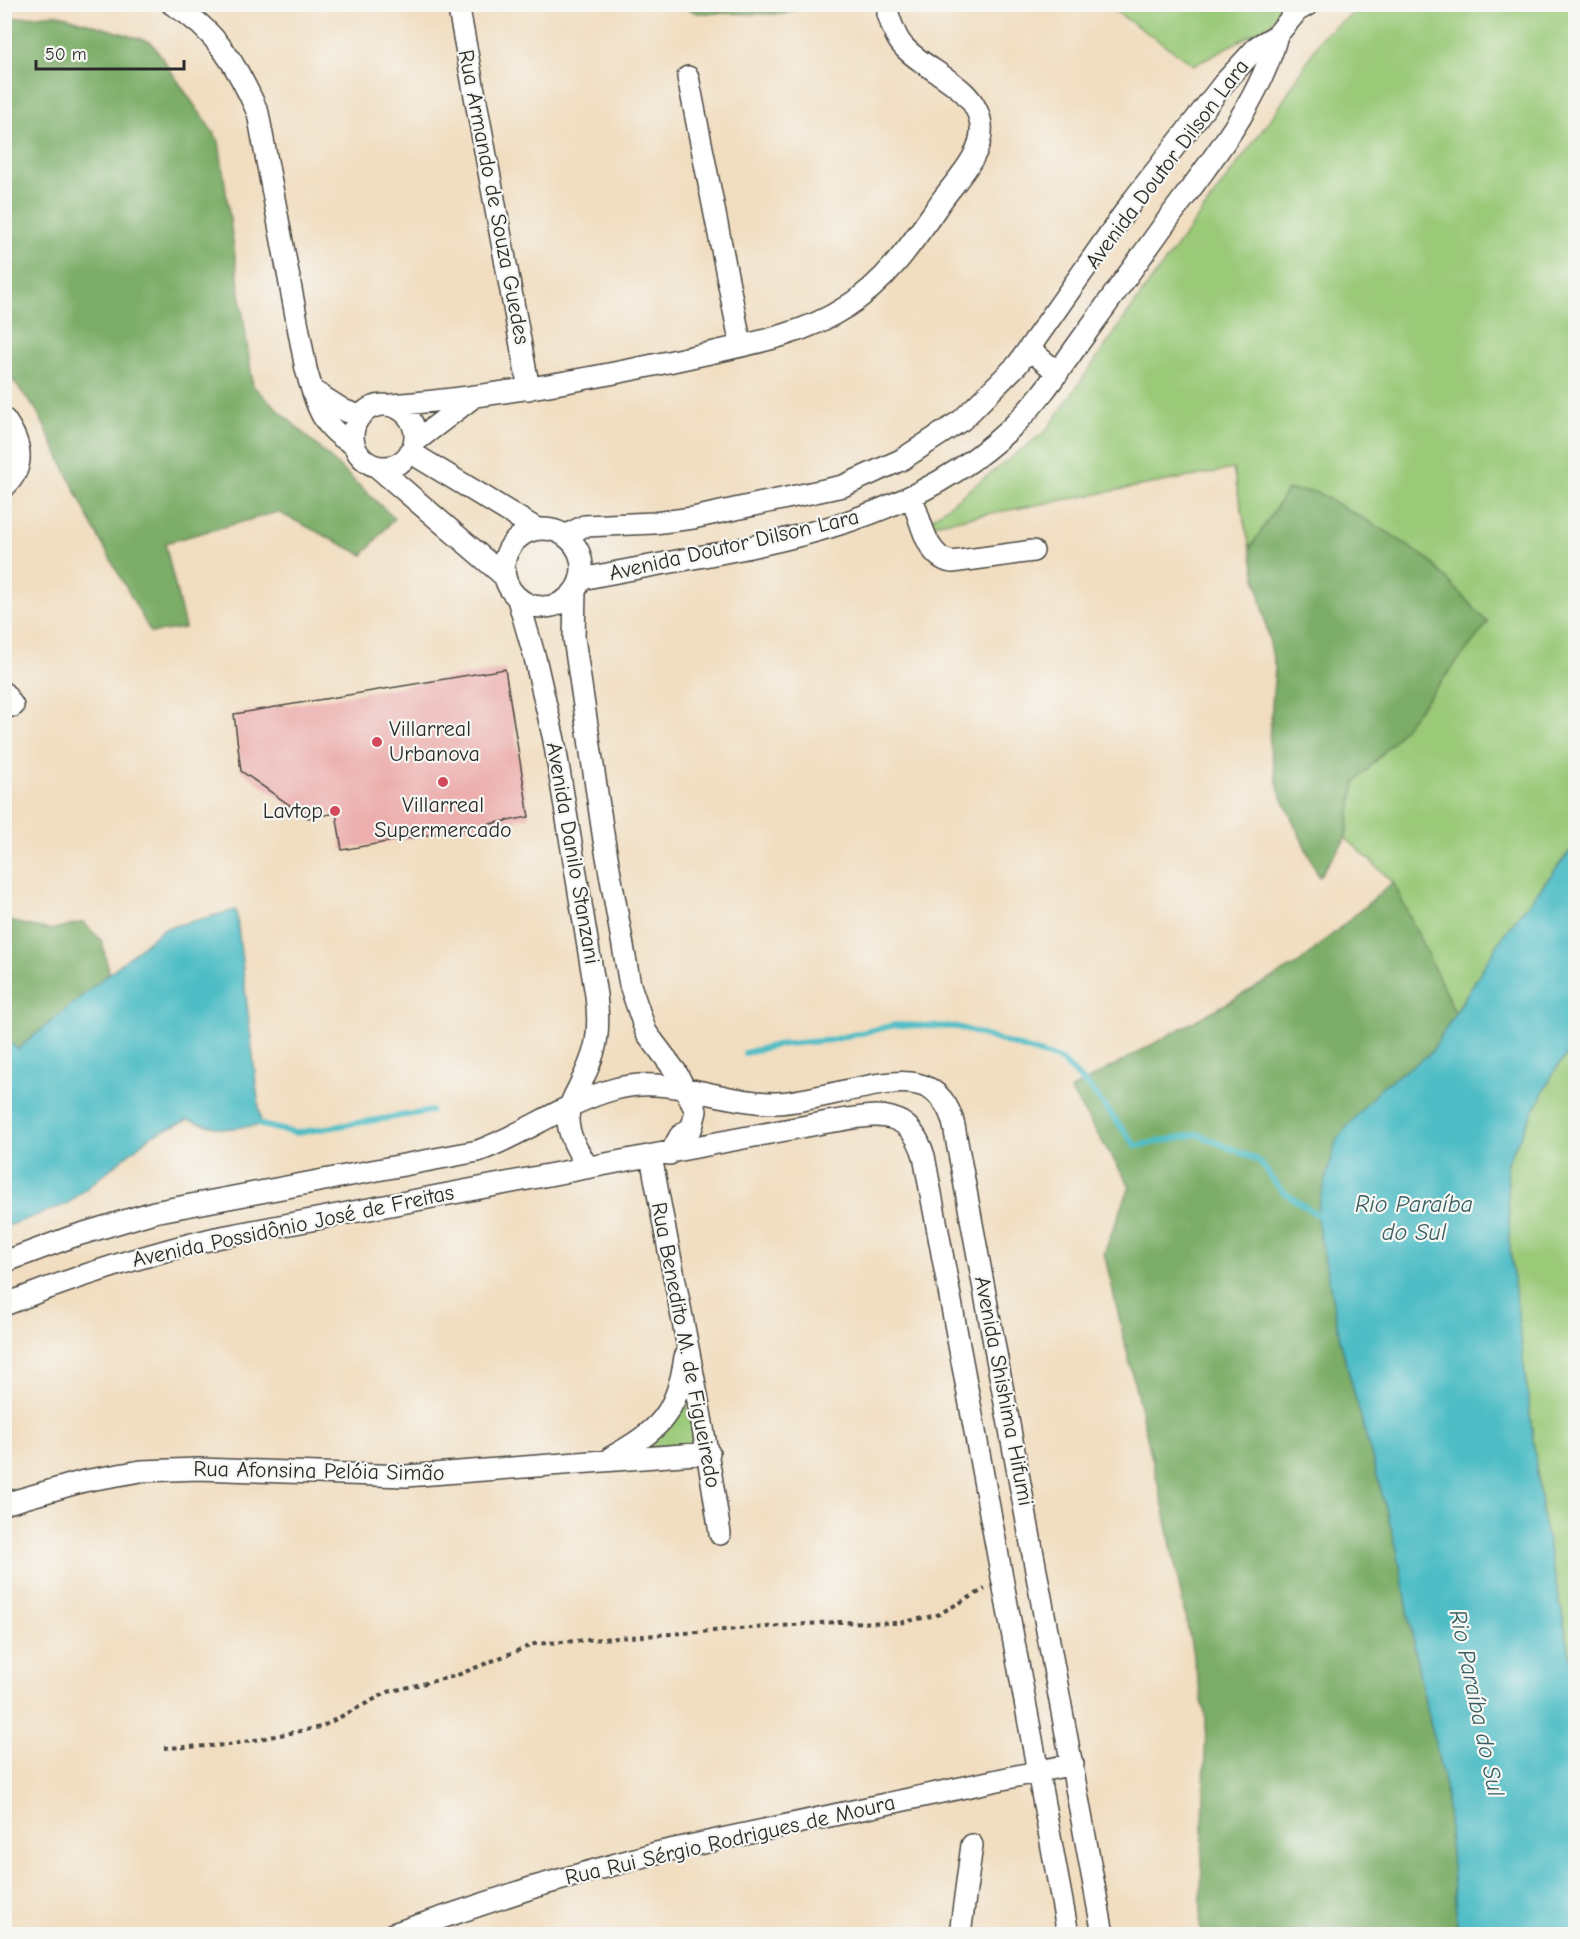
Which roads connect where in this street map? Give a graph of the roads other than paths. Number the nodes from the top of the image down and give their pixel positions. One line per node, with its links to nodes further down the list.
1 (172, 4): 11 (street)
2 (458, 4): 10 (street, Rua Armando de Souza Guedes)
3 (1309, 4): 5 (street)
4 (888, 14): 7 (street)
5 (1277, 35): 8 (street, Avenida Doutor Dilson Lara); 9 (street, Avenida Doutor Dilson Lara)
6 (688, 77): 7 (street)
7 (741, 346): 10 (street)
8 (1029, 349): 9 (street); 22 (street, Avenida Doutor Dilson Lara)
9 (1058, 373): 20 (street, Avenida Doutor Dilson Lara)
10 (529, 389): 12 (street)
11 (312, 390): 14 (street); 16 (street)
12 (471, 399): 13 (street); 17 (street)
13 (391, 405): 14 (street); 17 (street)
14 (360, 416): 16 (street)
15 (4, 419): 19 (street)
16 (354, 444): 18 (street)
17 (413, 447): 18 (street); 21 (street)
18 (376, 466): 24 (street)
19 (4, 487)
20 (912, 498): 23 (street); 25 (street, Avenida Doutor Dilson Lara)
21 (537, 529): 22 (street); 24 (street)
22 (565, 536): 25 (street)
23 (1033, 551)
24 (504, 576): 26 (street)
25 (578, 585): 26 (street); 27 (street, Avenida Danilo Stanzani)
26 (518, 599): 28 (street, Avenida Danilo Stanzani)
27 (691, 1090): 28 (street, Avenida Shishima Hifumi); 29 (street, Avenida Danilo Stanzani); 38 (street, Avenida Shishima Hifumi)
28 (560, 1111): 30 (street); 31 (street, Avenida Possidônio José de Freitas)
29 (660, 1155): 30 (street, Avenida Shishima Hifumi); 33 (street, Rua Benedito M. de Figueiredo); 39 (street, Avenida Shishima Hifumi)
30 (588, 1167): 32 (street, Avenida Possidônio José de Freitas)
31 (4, 1262)
32 (4, 1305)
33 (686, 1347): 34 (street, Rua Benedito M. de Figueiredo); 35 (street)
34 (709, 1453): 35 (street, Rua Afonsina Pelóia Simão); 37 (street, Rua Benedito M. de Figueiredo)
35 (605, 1461): 36 (street, Rua Afonsina Pelóia Simão)
36 (4, 1504)
37 (720, 1534)
38 (1073, 1764): 39 (street, Rua Rui Sérgio Rodrigues de Moura); 44 (street, Avenida Shishima Hifumi)
39 (1038, 1771): 41 (street, Rua Rui Sérgio Rodrigues de Moura); 43 (street, Avenida Shishima Hifumi)
40 (972, 1845): 42 (street)
41 (393, 1935)
42 (960, 1935)
43 (1068, 1935)
44 (1103, 1935)

